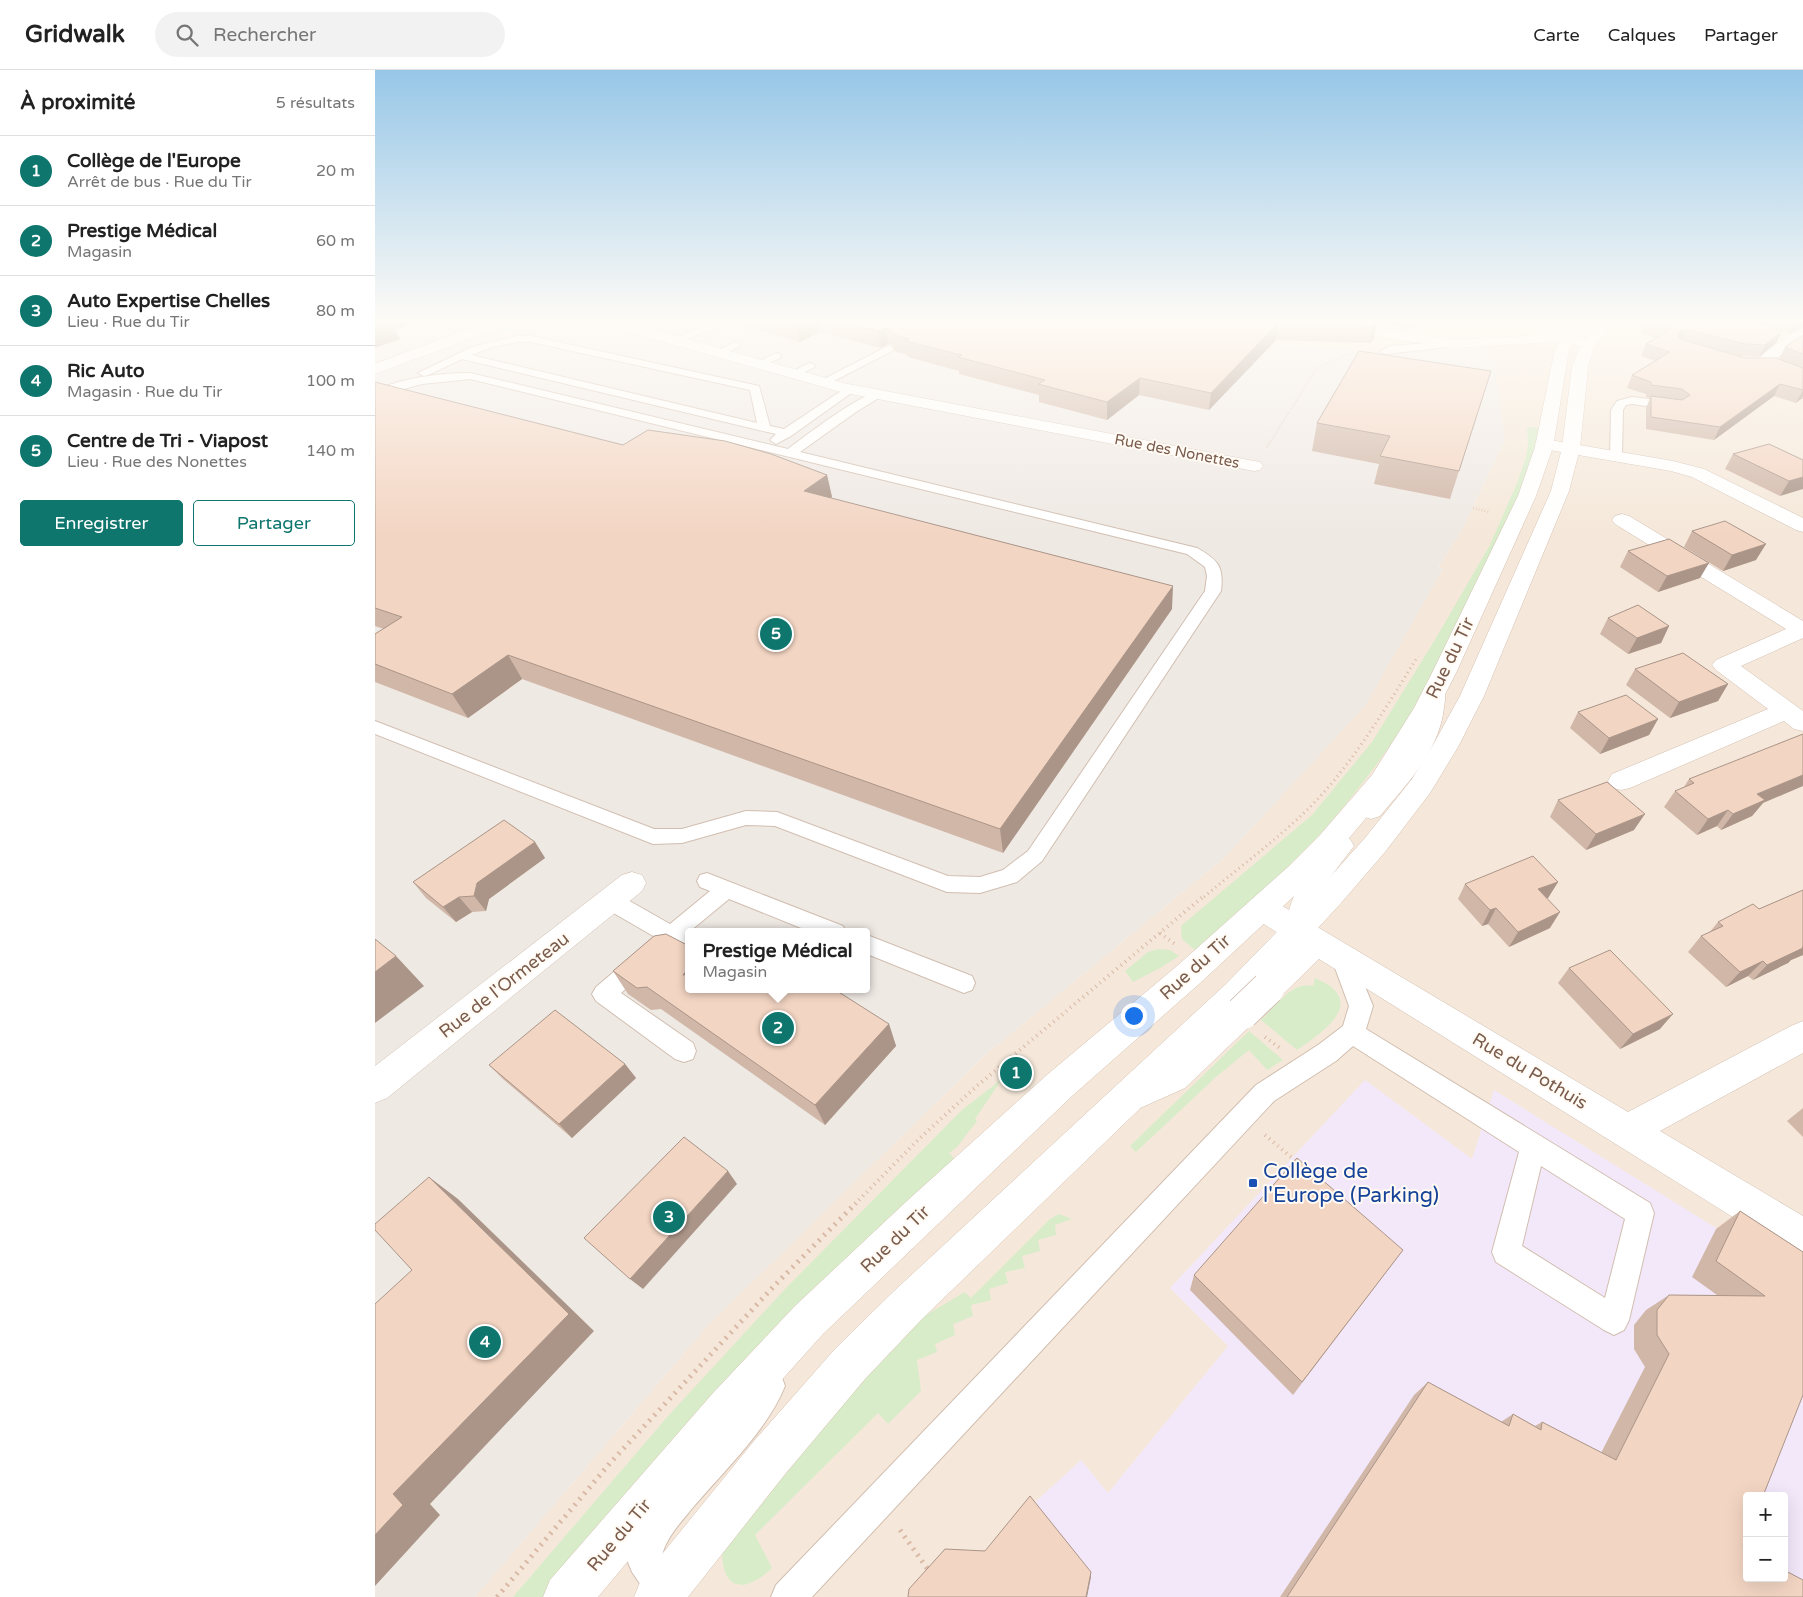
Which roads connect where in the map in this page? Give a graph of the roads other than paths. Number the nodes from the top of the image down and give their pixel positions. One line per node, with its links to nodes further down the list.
1 (534, 391): 13 (lane)
2 (609, 391): 10 (lane)
3 (756, 391): 10 (lane)
4 (848, 391): 11 (lane)
5 (863, 391): 8 (street, Rue des Nonettes)
6 (1553, 391): 12 (street, Rue du Tir)
7 (1578, 391): 14 (street, Rue du Tir)
8 (878, 394): 15 (lane); 17 (street, Rue des Nonettes)
9 (1676, 406): 16 (lane)
10 (764, 428): 11 (lane)
11 (787, 433): 13 (lane)
12 (1544, 444): 14 (street); 21 (street, Rue du Tir)
13 (766, 447): 15 (lane)
14 (1571, 448): 16 (street); 30 (street, Rue du Tir)
15 (791, 453): 23 (lane)
16 (1616, 456): 19 (street)
17 (1254, 466)
18 (1623, 520): 20 (street)
19 (1803, 526)
20 (1803, 630): 22 (street)
21 (1434, 690): 26 (street, Rue du Tir); 30 (street)
22 (1794, 717): 24 (street)
23 (375, 727)
24 (1621, 781)
25 (621, 892): 29 (lane); 36 (street, Rue de l'Ormeteau)
26 (1261, 908): 30 (street, Rue du Pothuis); 41 (street, Rue du Tir)
27 (688, 928): 28 (lane)
28 (825, 928)
29 (680, 939): 35 (lane)
30 (1319, 943): 33 (lane); 37 (street, Rue du Tir); 37 (street, bridge); 38 (street, Rue du Pothuis)
31 (870, 945): 32 (lane)
32 (964, 983)
33 (1352, 1033): 39 (lane); 44 (lane)
34 (1803, 1036): 38 (street)
35 (684, 1051)
36 (375, 1087)
37 (1128, 1098): 42 (street, Rue du Tir)
38 (1629, 1130): 40 (street, Rue du Pothuis)
39 (1533, 1147): 39 (lane)
40 (1803, 1238)
41 (809, 1320): 42 (lane); 43 (street, Rue du Tir)
42 (664, 1594)
43 (567, 1597)
44 (788, 1597)

